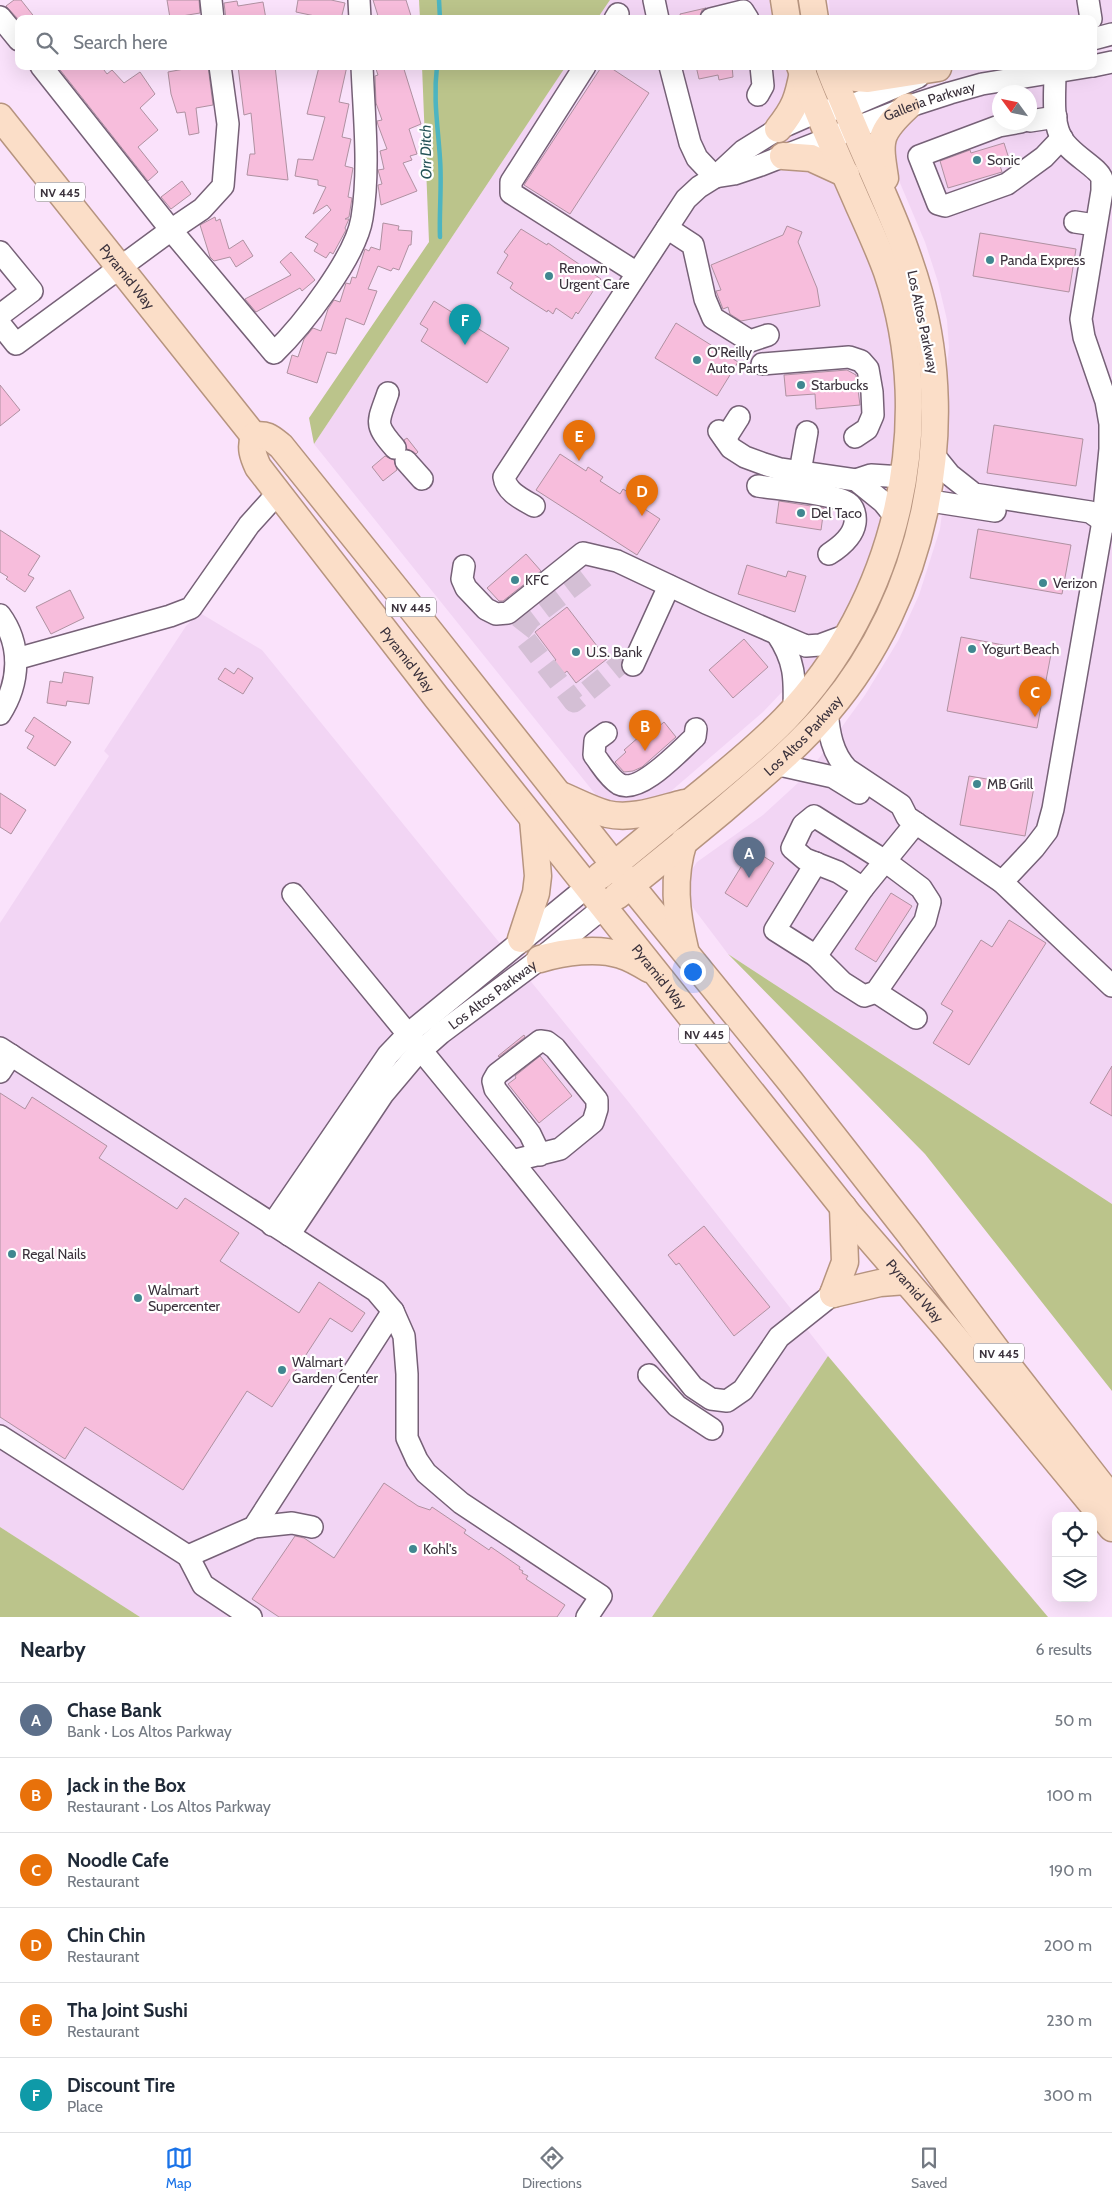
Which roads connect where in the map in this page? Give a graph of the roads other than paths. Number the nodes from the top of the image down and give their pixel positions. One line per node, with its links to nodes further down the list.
1 (211, 0): 7 (street)
2 (359, 0): 8 (street)
3 (654, 0): 9 (street)
4 (784, 0): 12 (main road)
5 (812, 0): 13 (main road)
6 (1088, 0): 14 (street)
7 (213, 15)
8 (360, 15)
9 (657, 15)
10 (727, 15): 11 (street)
11 (746, 15)
12 (787, 15)
13 (814, 15)
14 (1092, 15)
15 (0, 17): 16 (street)
16 (15, 35)
17 (1112, 62): 18 (street, Galleria Parkway)
18 (1097, 65)
19 (44, 70): 51 (street)
20 (221, 70): 51 (street)
21 (362, 70): 51 (street)
22 (582, 70): 54 (street)
23 (671, 70): 46 (street)
24 (761, 70): 33 (street)
25 (801, 70): 35 (main road, Los Altos Parkway)
26 (801, 70): 40 (main road)
27 (831, 70): 38 (main road, Los Altos Parkway)
28 (838, 70): 29 (main road)
29 (924, 70)
30 (937, 70): 38 (street, Galleria Parkway)
31 (1071, 70): 32 (street, Galleria Parkway)
32 (1055, 73): 34 (street, Galleria Parkway); 37 (street)
33 (758, 96)
34 (907, 107): 38 (street, Galleria Parkway); 47 (main road)
35 (819, 111): 38 (street, Galleria Parkway); 40 (street, Galleria Parkway); 42 (main road, Los Altos Parkway)
36 (0, 117): 53 (main road, Pyramid Way / NV 445)
37 (1056, 117): 39 (street); 43 (street)
38 (850, 118): 42 (street, Galleria Parkway); 47 (main road, Los Altos Parkway)
39 (1037, 120)
40 (778, 129): 46 (street, Galleria Parkway)
41 (992, 129): 43 (street)
42 (829, 138): 44 (street, Galleria Parkway); 45 (main road, Los Altos Parkway)
43 (1062, 138): 49 (street)
44 (783, 156): 45 (main road); 46 (street, Galleria Parkway)
45 (846, 174): 58 (main road, Los Altos Parkway)
46 (715, 177): 50 (street)
47 (891, 216): 65 (main road, Los Altos Parkway)
48 (1074, 222): 49 (street)
49 (1095, 225): 75 (street)
50 (666, 228): 54 (street); 57 (street)
51 (170, 230): 53 (street)
52 (0, 252): 55 (street)
53 (120, 267): 56 (street); 63 (main road, Pyramid Way / NV 445)
54 (637, 273): 73 (street)
55 (0, 316)
56 (0, 324)
57 (768, 335)
58 (904, 341): 67 (main road, Los Altos Parkway); 72 (main road)
59 (762, 364): 64 (street)
60 (388, 393): 68 (street)
61 (739, 417): 66 (street)
62 (807, 432): 66 (street)
63 (254, 436): 71 (main road, Pyramid Way / NV 445); 91 (main road, Pyramid Way / NV 445)
64 (855, 437)
65 (933, 454): 72 (main road, Los Altos Parkway); 75 (street)
66 (800, 472): 69 (street)
67 (903, 477): 69 (street); 74 (main road, Los Altos Parkway); 82 (main road)
68 (422, 480)
69 (856, 480): 74 (street)
70 (758, 486): 76 (street)
71 (277, 494): 83 (street); 93 (main road, Pyramid Way / NV 445)
72 (927, 498): 75 (street); 82 (main road, Los Altos Parkway)
73 (534, 506)
74 (896, 518): 81 (main road, Los Altos Parkway)
75 (1107, 522): 99 (street)
76 (828, 554)
77 (464, 566): 78 (street)
78 (668, 586): 80 (street); 84 (street)
79 (0, 615): 83 (street)
80 (777, 634): 81 (street); 85 (street)
81 (847, 635): 85 (main road, Los Altos Parkway)
82 (878, 636): 86 (main road, Los Altos Parkway)
83 (14, 649): 87 (street)
84 (633, 665)
85 (794, 709): 92 (main road, Los Altos Parkway)
86 (827, 712): 90 (main road, Los Altos Parkway); 94 (street)
87 (0, 714)
88 (696, 729): 89 (street)
89 (606, 733)
90 (772, 766): 94 (street); 95 (main road, Los Altos Parkway)
91 (559, 794): 92 (main road); 98 (main road, Pyramid Way / NV 445)
92 (690, 802): 98 (main road, Los Altos Parkway)
93 (533, 819): 101 (main road, Pyramid Way / NV 445); 105 (main road)
94 (911, 820): 96 (street); 99 (street)
95 (684, 841): 100 (main road, Los Altos Parkway); 106 (main road)
96 (885, 860): 97 (street); 102 (street); 111 (street)
97 (816, 863): 102 (street); 107 (street)
98 (614, 865): 100 (main road, Pyramid Way / NV 445); 101 (main road, Los Altos Parkway)
99 (1002, 882): 110 (street)
100 (631, 886): 104 (main road, Los Altos Parkway); 106 (main road, Pyramid Way / NV 445)
101 (587, 887): 104 (main road, Pyramid Way / NV 445); 105 (street, Los Altos Parkway)
102 (863, 888): 107 (street)
103 (293, 894): 113 (street)
104 (603, 908): 108 (street, Los Altos Parkway); 109 (main road, Pyramid Way / NV 445)
105 (521, 939): 113 (street, Los Altos Parkway)
106 (686, 952): 126 (main road, Pyramid Way / NV 445)
107 (816, 956): 111 (street)
108 (540, 959): 109 (main road); 114 (street, Los Altos Parkway)
109 (658, 975): 118 (main road, Pyramid Way / NV 445)
110 (1112, 986)
111 (876, 992): 112 (street)
112 (916, 1018)
113 (408, 1034): 114 (street); 119 (street, Los Altos Parkway)
114 (421, 1051): 117 (street); 119 (street, Los Altos Parkway)
115 (3, 1057): 119 (street)
116 (540, 1155): 116 (street); 117 (street)
117 (512, 1161): 121 (street)
118 (843, 1207): 120 (main road, Pyramid Way / NV 445); 121 (main road)
119 (281, 1230): 122 (street)
120 (906, 1281): 121 (main road); 129 (main road, Pyramid Way / NV 445)
121 (833, 1294)
122 (393, 1311): 127 (street); 132 (street)
123 (649, 1375): 124 (street)
124 (712, 1430)
125 (0, 1436): 130 (street)
126 (1112, 1499)
127 (254, 1527): 128 (street); 130 (street)
128 (312, 1527)
129 (1112, 1528)
130 (188, 1556): 131 (street)
131 (251, 1617)
132 (587, 1617)

